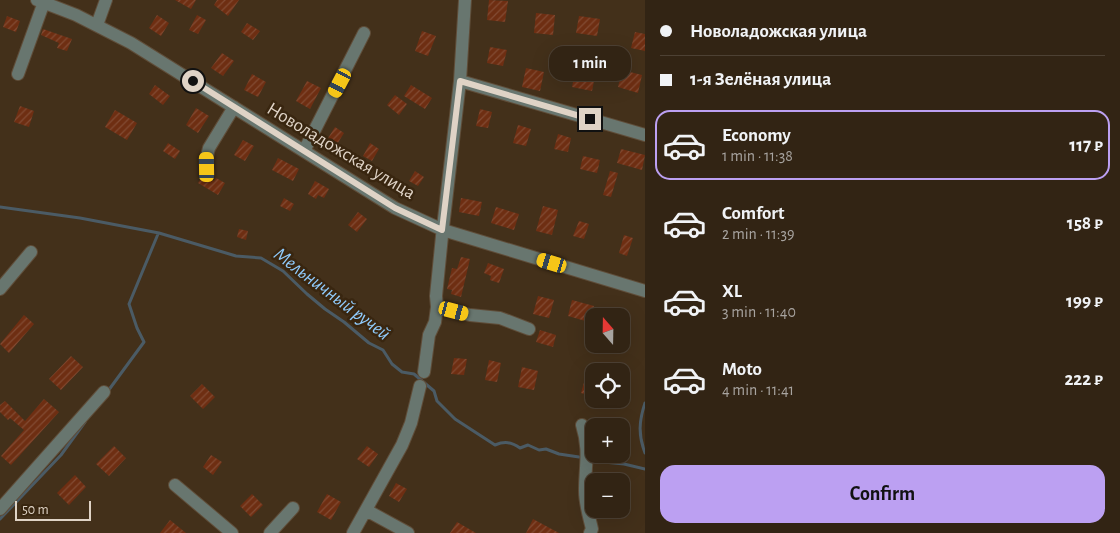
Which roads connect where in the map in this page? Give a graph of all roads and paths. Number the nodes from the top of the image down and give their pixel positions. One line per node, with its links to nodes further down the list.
1 (106, 0): 4 (street)
2 (465, 0): 7 (street)
3 (41, 1): 4 (street, Новоладожская улица); 6 (street)
4 (97, 25): 8 (street, Новоладожская улица)
5 (364, 33): 10 (street)
6 (18, 74)
7 (460, 81): 9 (street); 12 (street)
8 (234, 107): 10 (street, Новоладожская улица); 11 (street)
9 (645, 135)
10 (304, 151): 12 (street, Новоладожская улица)
11 (207, 167)
12 (442, 230): 15 (street, Новоладожская улица); 16 (street)
13 (31, 252): 14 (street)
14 (0, 288)
15 (645, 291)
16 (437, 306): 17 (street); 18 (street)
17 (529, 329)
18 (424, 372)
19 (420, 386): 25 (street)
20 (104, 392): 24 (street)
21 (582, 425): 30 (street)
22 (176, 485): 26 (street)
23 (293, 508): 27 (street)
24 (0, 509)
25 (366, 510): 28 (street); 29 (street)
26 (232, 533)
27 (270, 533)
28 (353, 533)
29 (408, 533)
30 (590, 533)

